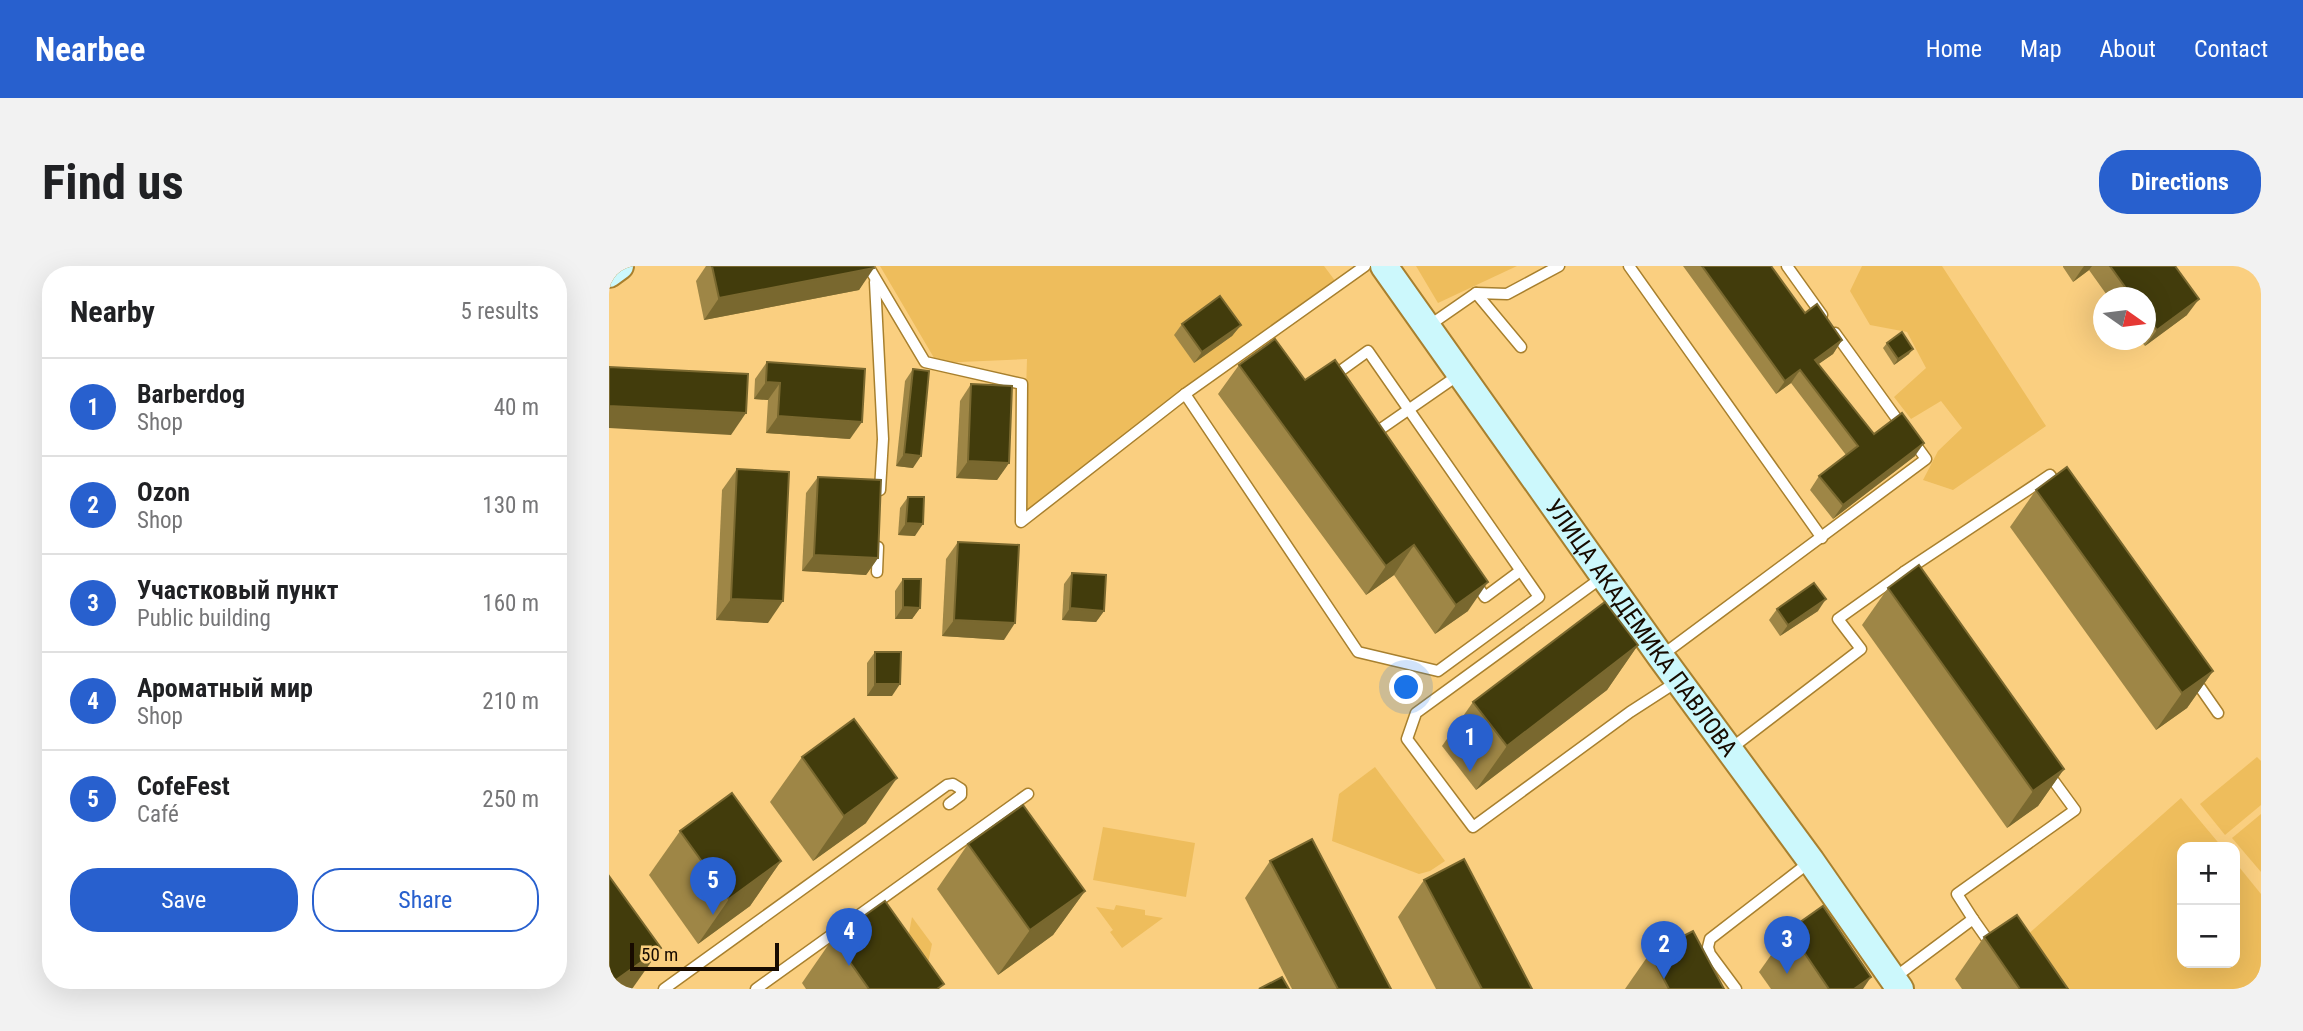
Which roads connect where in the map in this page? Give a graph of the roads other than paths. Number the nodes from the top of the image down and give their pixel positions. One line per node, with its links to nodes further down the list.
1 (620, 266): 8 (street)
2 (868, 266): 9 (lane)
3 (1365, 266): 15 (lane)
4 (1384, 266): 11 (street, УЛИЦА АКАДЕМИКА ПАВЛОВА)
5 (1559, 266): 10 (lane)
6 (1629, 266): 23 (lane)
7 (1787, 266): 23 (lane)
8 (609, 274)
9 (875, 278): 15 (lane); 21 (lane)
10 (1476, 293): 11 (lane); 12 (lane)
11 (1427, 327): 13 (street, УЛИЦА АКАДЕМИКА ПАВЛОВА)
12 (1521, 347)
13 (1460, 373): 16 (lane); 28 (street, УЛИЦА АКАДЕМИКА ПАВЛОВА)
14 (1338, 387): 16 (lane)
15 (1185, 394): 24 (lane)
16 (1408, 409): 18 (lane); 24 (lane)
17 (1365, 425): 18 (lane)
18 (1372, 435): 19 (lane)
19 (1380, 446)
20 (2066, 498): 26 (lane)
21 (880, 505)
22 (878, 532): 25 (lane)
23 (1822, 538): 30 (lane)
24 (1520, 571): 27 (lane)
25 (877, 572)
26 (1905, 572): 29 (lane); 34 (lane)
27 (1469, 575)
28 (1604, 575): 30 (street, УЛИЦА АКАДЕМИКА ПАВЛОВА); 32 (lane)
29 (1921, 594)
30 (1661, 657): 32 (street, УЛИЦА АКАДЕМИКА ПАВЛОВА)
31 (2186, 668): 33 (lane)
32 (1678, 680): 34 (street, УЛИЦА АКАДЕМИКА ПАВЛОВА)
33 (2218, 713)
34 (1729, 751): 38 (street, УЛИЦА АКАДЕМИКА ПАВЛОВА)
35 (2042, 765): 39 (lane)
36 (1028, 794): 43 (lane)
37 (949, 804): 42 (lane)
38 (1811, 861): 41 (street, УЛИЦА АКАДЕМИКА ПАВЛОВА); 44 (lane)
39 (1973, 919): 40 (lane); 41 (lane)
40 (2001, 959)
41 (1897, 986)
42 (664, 989)
43 (756, 989)
44 (1737, 989)

